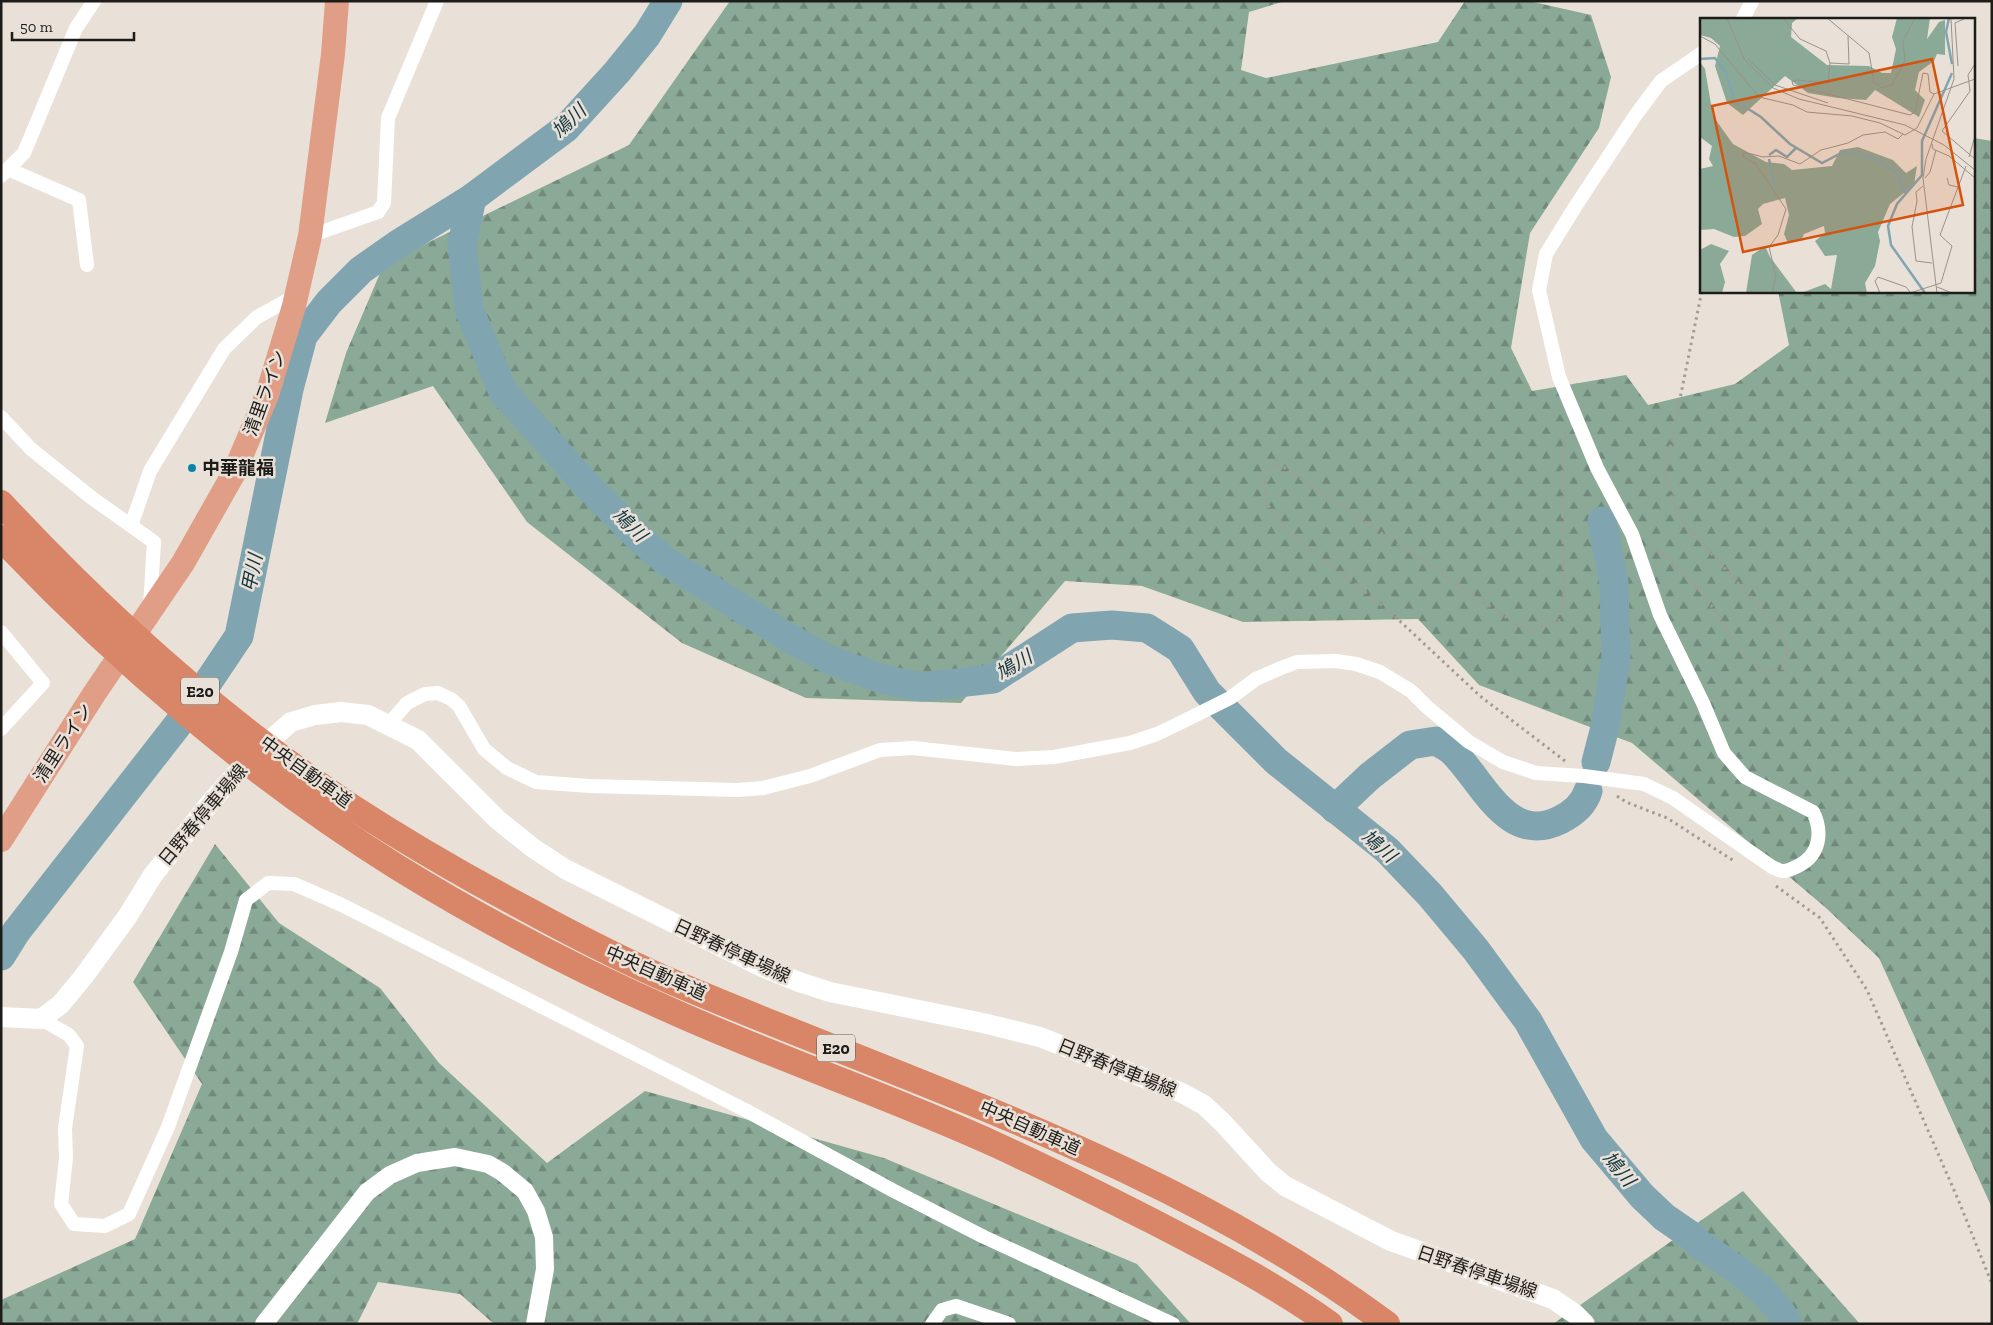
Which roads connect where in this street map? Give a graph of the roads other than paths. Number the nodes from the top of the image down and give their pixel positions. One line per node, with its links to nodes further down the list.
1 (94, 1): 7 (street)
2 (338, 1): 8 (highway, 清里ライン)
3 (437, 1): 8 (street)
4 (1752, 1): 5 (street)
5 (1744, 18)
6 (1700, 54): 18 (street)
7 (5, 173): 9 (street)
8 (310, 236): 10 (highway, 清里ライン)
9 (87, 265)
10 (297, 295): 13 (street); 15 (highway, 清里ライン)
11 (1, 417): 13 (street)
12 (1, 503): 16 (highway, 中央自動車道 / E20)
13 (132, 526): 15 (street)
14 (1, 538): 16 (highway, 中央自動車道 / E20)
15 (150, 612): 21 (highway, 清里ライン)
16 (104, 625): 20 (highway, 中央自動車道 / E20)
17 (1, 632): 19 (street)
18 (389, 724): 23 (main road, 日野春停車場線); 31 (main road, 日野春停車場線)
19 (1, 730)
20 (282, 772): 29 (highway, 中央自動車道 / E20); 30 (highway, 中央自動車道 / E20)
21 (1, 840)
22 (8, 1017): 23 (main road)
23 (41, 1019): 28 (street)
24 (264, 1324): 25 (street)
25 (534, 1324)
26 (932, 1324): 27 (street)
27 (1009, 1324)
28 (1173, 1324)
29 (1330, 1324)
30 (1387, 1324)
31 (1585, 1324)

